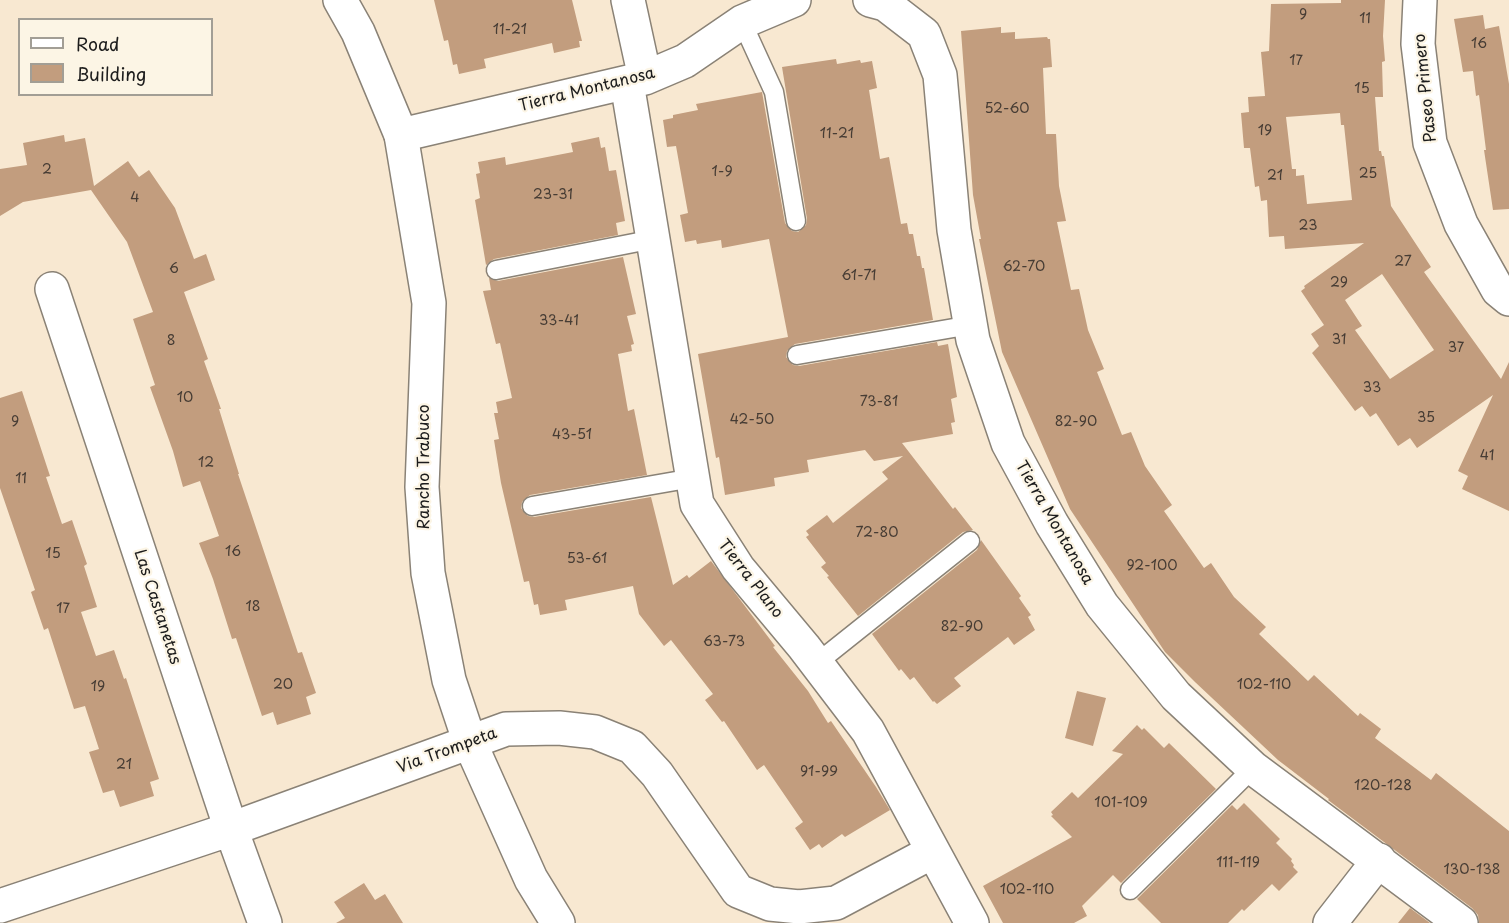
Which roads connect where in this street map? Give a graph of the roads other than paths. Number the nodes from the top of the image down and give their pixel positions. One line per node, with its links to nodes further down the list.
1 (340, 0): 8 (street, Rancho Trabuco)
2 (628, 0): 7 (street, Tierra Plano)
3 (794, 0): 6 (street, Tierra Montanosa)
4 (870, 0): 14 (street, Tierra Montanosa)
5 (1420, 0): 13 (street, Paseo Primero)
6 (742, 22): 7 (street, Tierra Montanosa); 9 (lane)
7 (636, 80): 8 (street, Tierra Montanosa); 10 (street, Tierra Plano)
8 (401, 135): 20 (street, Rancho Trabuco)
9 (796, 221)
10 (654, 239): 11 (lane); 16 (street, Tierra Plano)
11 (496, 270)
12 (52, 290): 22 (street, Las Castanetas)
13 (1509, 299)
14 (971, 325): 15 (lane); 21 (street, Tierra Montanosa)
15 (797, 355)
16 (693, 478): 17 (lane); 19 (street, Tierra Plano)
17 (532, 506)
18 (970, 541): 19 (lane)
19 (817, 663): 23 (street, Tierra Plano)
20 (470, 743): 22 (street, Via Trompeta); 23 (street, Via Trompeta); 28 (street, Rancho Trabuco)
21 (1253, 768): 24 (street, Tierra Montanosa); 25 (lane)
22 (231, 829): 26 (street, Via Trompeta); 27 (street, Las Castanetas)
23 (932, 852): 29 (street, Tierra Plano)
24 (1379, 860): 30 (street); 31 (street, Tierra Montanosa)
25 (1130, 890)
26 (0, 906)
27 (265, 923)
28 (558, 923)
29 (972, 923)
30 (1330, 923)
31 (1461, 923)

